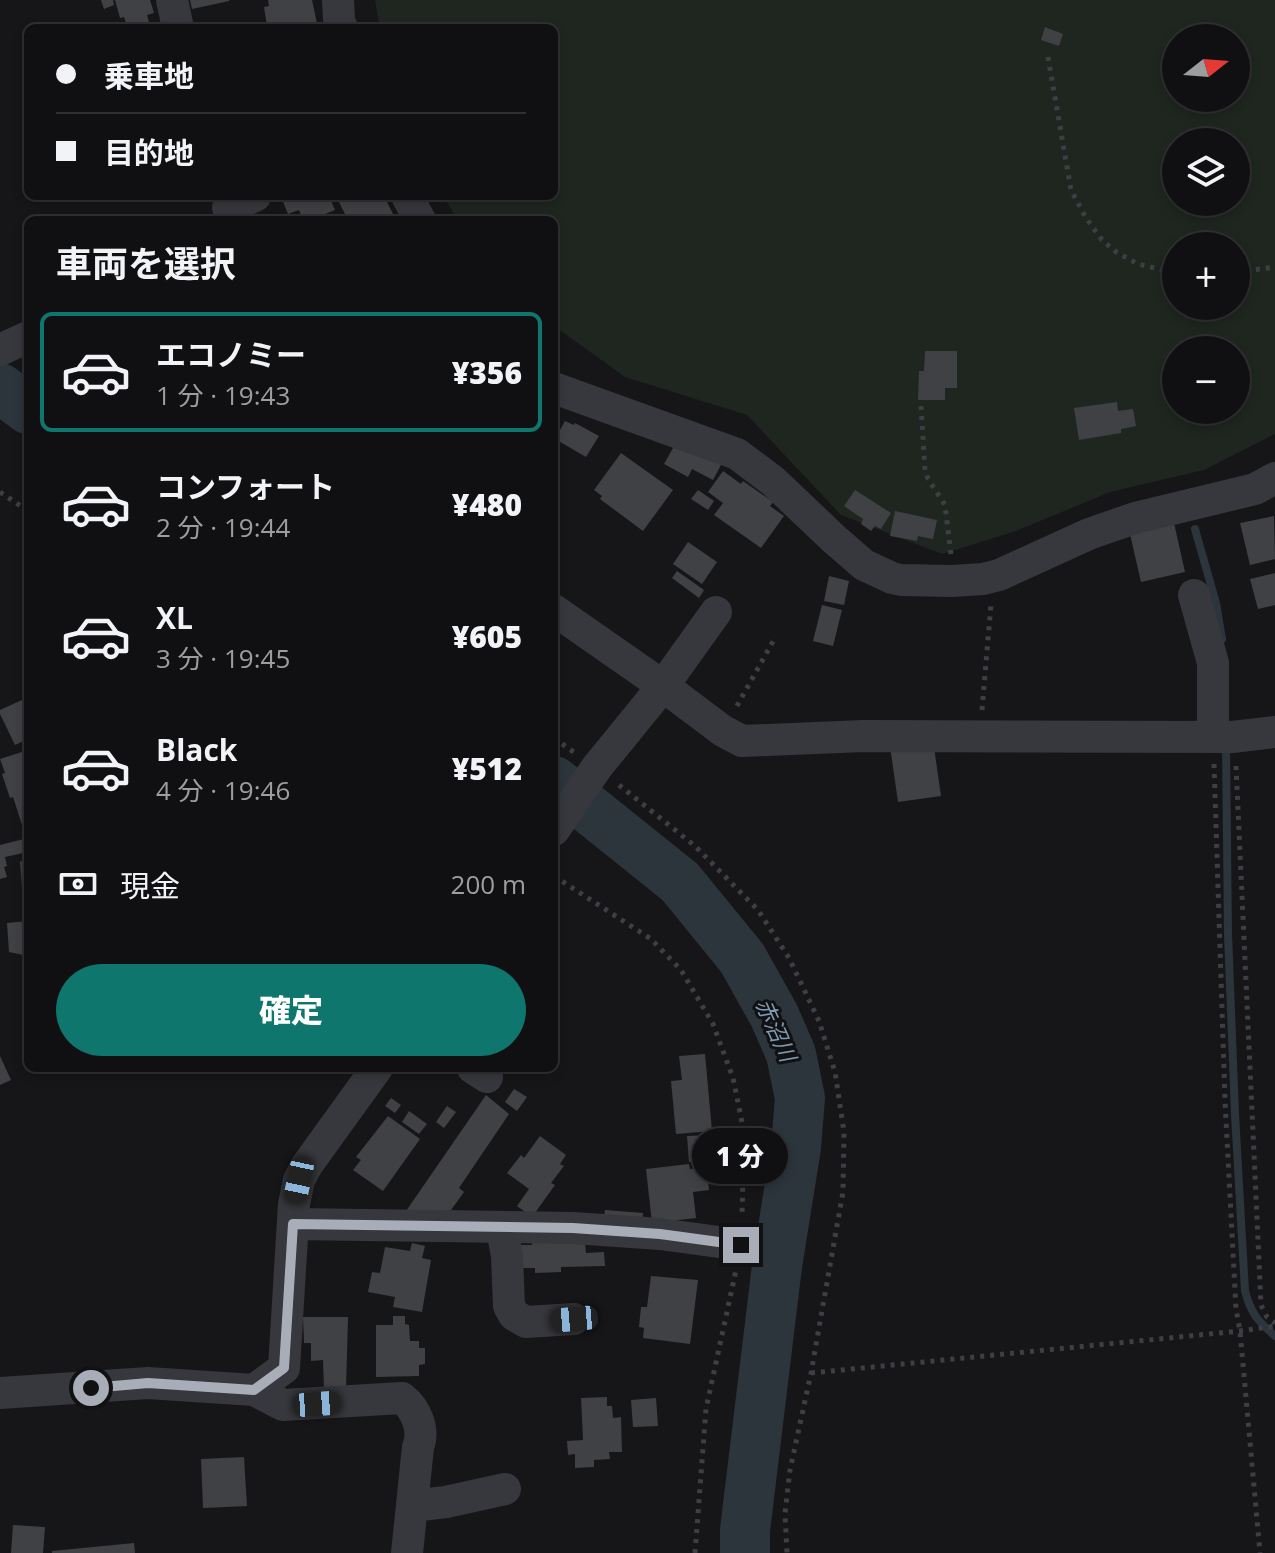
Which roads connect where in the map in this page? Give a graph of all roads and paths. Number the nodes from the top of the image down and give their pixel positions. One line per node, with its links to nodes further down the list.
1 (172, 0): 3 (street)
2 (338, 0): 4 (street)
3 (177, 24)
4 (340, 24)
5 (1048, 57): 7 (path)
6 (1275, 267): 8 (path)
7 (1162, 270)
8 (1250, 270)
9 (24, 339): 10 (street)
10 (0, 350)
11 (558, 389): 13 (street)
12 (921, 406): 16 (path)
13 (1275, 478)
14 (0, 492): 15 (path)
15 (24, 508)
16 (951, 562)
17 (990, 595): 26 (path)
18 (1194, 595): 25 (street)
19 (716, 612): 22 (street)
20 (558, 613): 22 (street)
21 (776, 636): 24 (path)
22 (663, 686): 24 (street); 28 (street)
23 (1275, 732): 25 (street)
24 (732, 736): 26 (street)
25 (1225, 737): 26 (street); 36 (path); 37 (path)
26 (979, 738)
27 (558, 741): 28 (path)
28 (597, 767): 29 (street); 38 (path)
29 (558, 824)
30 (558, 879): 34 (path)
31 (374, 1072): 32 (street)
32 (293, 1224): 33 (street); 39 (street)
33 (498, 1227): 34 (street); 35 (street)
34 (741, 1245): 44 (path)
35 (574, 1319)
36 (1273, 1325): 37 (path)
37 (1240, 1331): 38 (path); 46 (path)
38 (811, 1373): 45 (path)
39 (254, 1390): 40 (street); 42 (street)
40 (0, 1393)
41 (505, 1489): 42 (street)
42 (412, 1506): 43 (street)
43 (407, 1553)
44 (695, 1553)
45 (787, 1553)
46 (1260, 1553)

